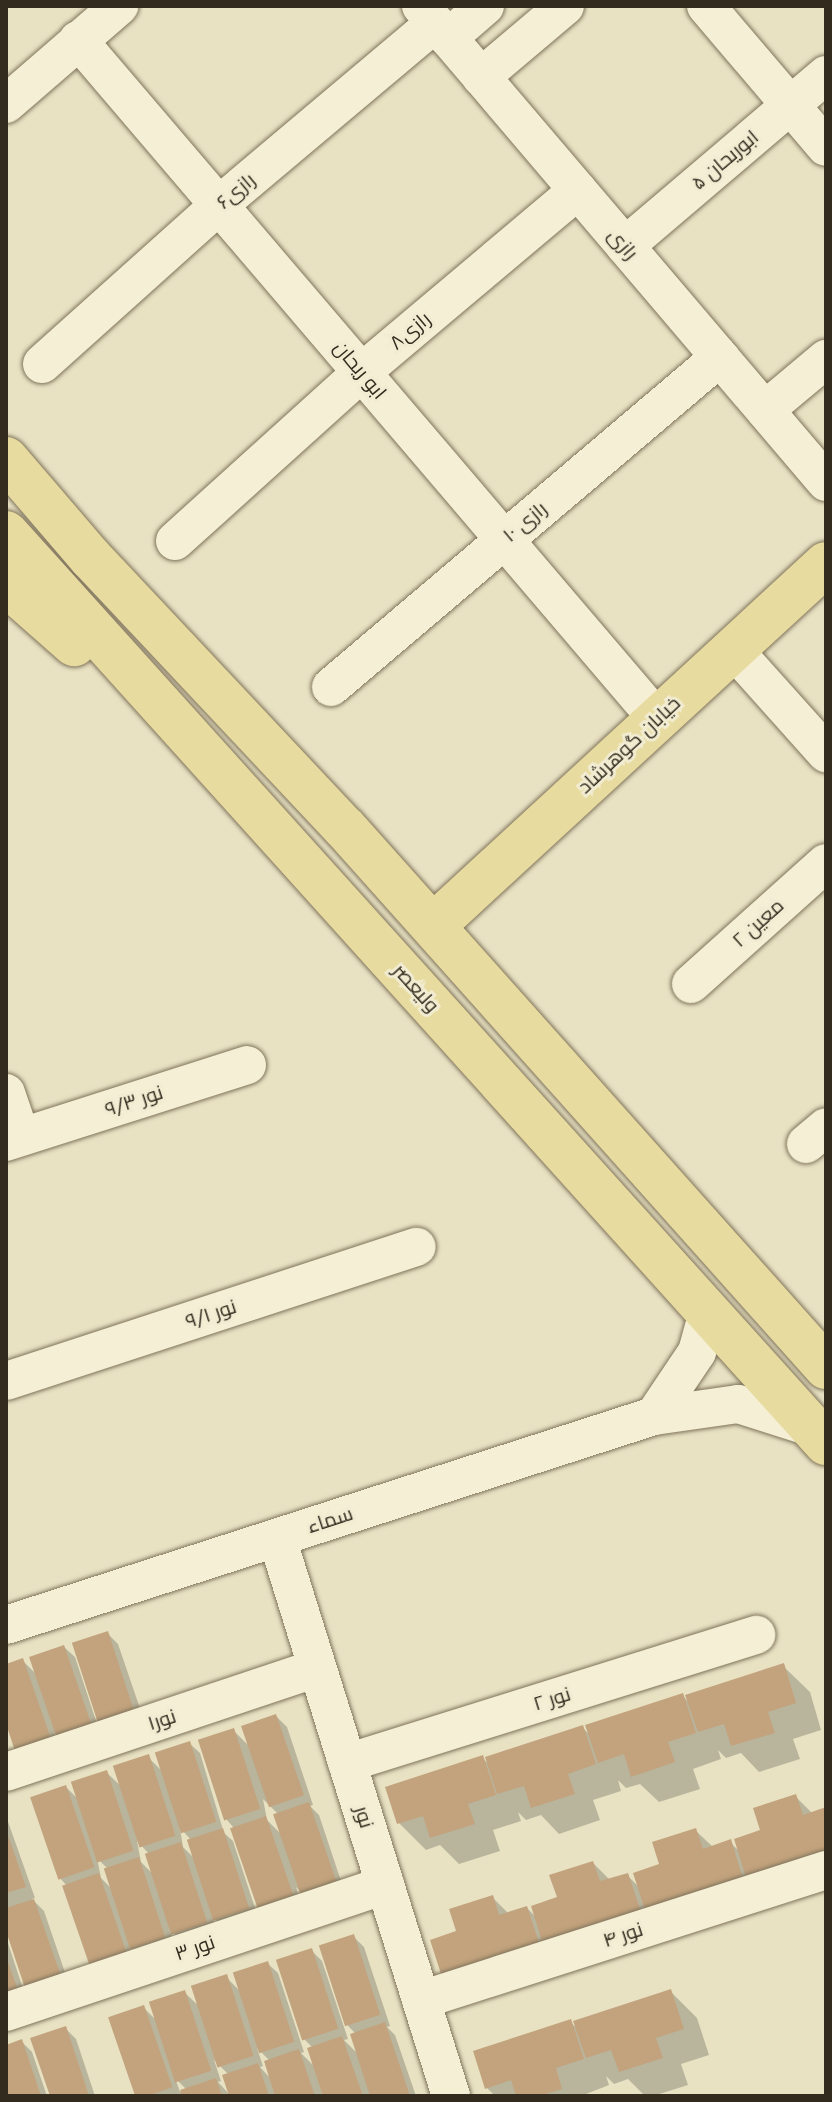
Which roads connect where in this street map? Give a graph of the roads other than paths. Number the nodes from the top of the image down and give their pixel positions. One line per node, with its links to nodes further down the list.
1 (119, 6): 6 (street)
2 (485, 6): 5 (street, رازی۶)
3 (565, 6): 8 (street)
4 (706, 6): 10 (street)
5 (434, 22): 8 (street, رازی); 13 (street, رازی۶)
6 (78, 40): 9 (street); 13 (street, ابو ریحان)
7 (826, 75): 10 (street, ابوریحان ۵)
8 (481, 77): 12 (street, رازی)
9 (6, 104)
10 (790, 105): 11 (street); 14 (street, ابوریحان ۵)
11 (826, 147)
12 (578, 190): 14 (street, رازی); 18 (street, رازی۸)
13 (219, 205): 17 (street, رازی۶); 18 (street, ابو ریحان)
14 (625, 246): 15 (street, رازی)
15 (720, 357): 19 (street, رازی); 23 (street, رازی ۱۰)
16 (826, 359): 19 (street)
17 (42, 364)
18 (362, 372): 23 (street, ابو ریحان); 24 (street, رازی۸)
19 (765, 410): 21 (street, رازی)
20 (6, 459): 33 (main road)
21 (826, 482)
22 (6, 533): 31 (main road, ولیعصر)
23 (504, 540): 28 (street, رازی ۱۰); 29 (street, ابو ریحان)
24 (175, 541)
25 (826, 564): 27 (main road, خیابان گوهرشاد)
26 (6, 584): 31 (main road)
27 (733, 649): 30 (street); 33 (main road, خیابان گوهرشاد)
28 (331, 687)
29 (642, 701)
30 (826, 753)
31 (247, 797): 39 (main road, ولیعصر)
32 (826, 863): 34 (street, معین ۲)
33 (433, 926): 40 (main road)
34 (691, 984)
35 (247, 1065): 37 (street, نور ۹/۳)
36 (6, 1093): 37 (street)
37 (14, 1140)
38 (417, 1247): 41 (street, نور ۹/۱)
39 (708, 1312): 42 (street); 43 (main road, ولیعصر)
40 (826, 1367)
41 (6, 1381)
42 (654, 1416): 43 (street, سماء); 44 (street, سماء)
43 (819, 1435)
44 (277, 1538): 45 (street, سماء); 47 (street, نور)
45 (6, 1625)
46 (756, 1635): 48 (street, نور ۲)
47 (317, 1668): 48 (street, نور); 49 (street, نور۱)
48 (347, 1763): 51 (street, نور)
49 (6, 1772)
50 (826, 1870): 52 (street, نور ۴)
51 (385, 1885): 52 (street, نور); 53 (street, نور ۳)
52 (421, 2000): 54 (street, نور)
53 (6, 2012)
54 (451, 2096)

